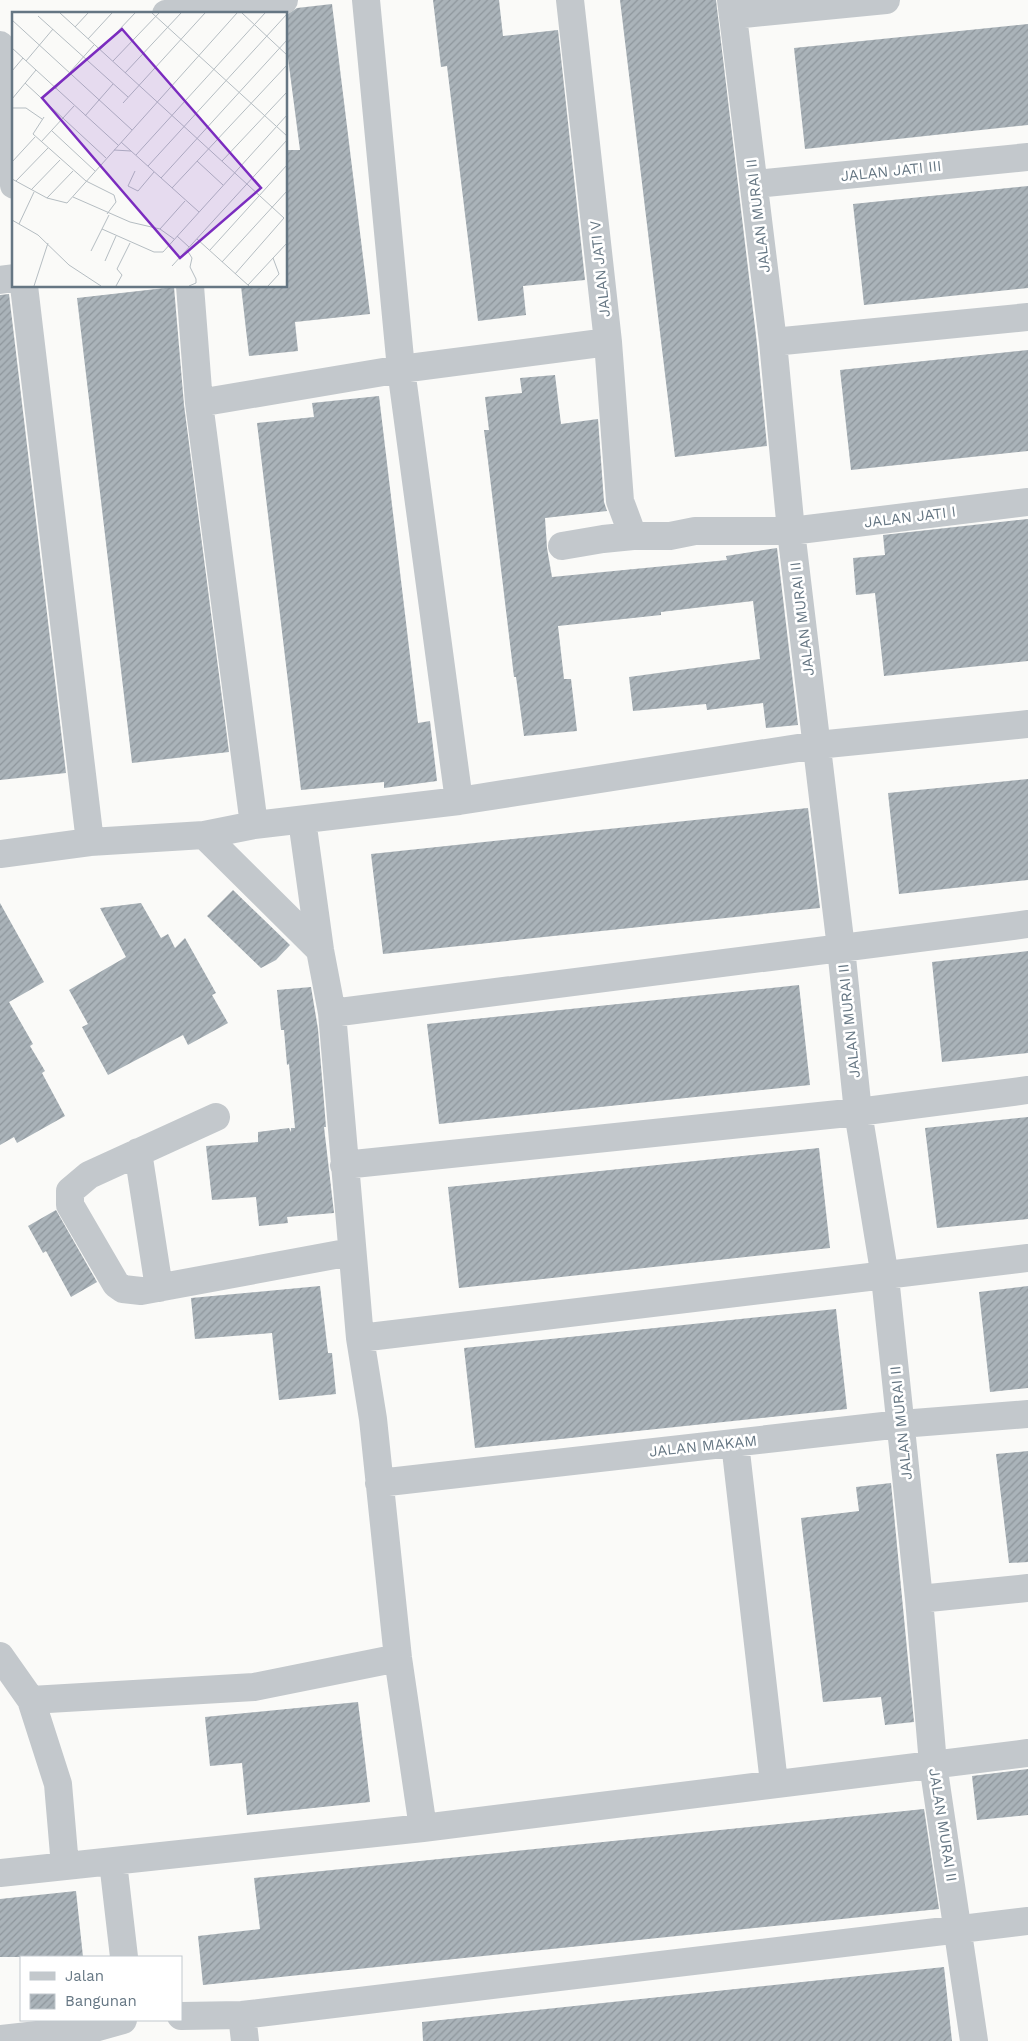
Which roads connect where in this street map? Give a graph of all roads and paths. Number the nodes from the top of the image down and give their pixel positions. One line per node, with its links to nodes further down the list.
1 (284, 0): 6 (street)
2 (366, 0): 16 (street)
3 (570, 0): 14 (street, JALAN JATI V)
4 (886, 0): 5 (street)
5 (733, 8): 10 (street, JALAN MURAI II)
6 (183, 12)
7 (0, 45): 9 (street)
8 (1028, 158): 10 (street, JALAN JATI III)
9 (12, 165)
10 (754, 184): 15 (street, JALAN MURAI II)
11 (24, 288): 28 (street)
12 (190, 288): 17 (street)
13 (1028, 317): 15 (street)
14 (608, 342): 16 (street); 20 (street, JALAN JATI V)
15 (773, 342): 19 (street, JALAN MURAI II)
16 (401, 369): 17 (street); 24 (street)
17 (199, 403): 26 (street)
18 (1028, 502): 19 (street, JALAN JATI I)
19 (791, 531): 20 (street, JALAN JATI I); 23 (street, JALAN MURAI II)
20 (633, 536): 21 (street, JALAN JATI I)
21 (562, 546)
22 (1028, 724): 23 (street)
23 (817, 745): 24 (street); 31 (street, JALAN MURAI II)
24 (459, 801): 25 (street)
25 (302, 820): 26 (street); 32 (street)
26 (254, 824): 27 (street)
27 (204, 835): 28 (street); 32 (street)
28 (90, 842): 29 (street)
29 (0, 854)
30 (1028, 924): 31 (street)
31 (842, 948): 33 (street); 35 (street, JALAN MURAI II)
32 (320, 950): 33 (street)
33 (332, 1013): 38 (street)
34 (1028, 1090): 35 (street)
35 (858, 1112): 38 (street); 41 (street, JALAN MURAI II)
36 (216, 1118): 37 (street)
37 (138, 1152): 42 (street); 42 (street)
38 (344, 1165): 39 (street)
39 (351, 1252): 42 (street); 43 (street)
40 (1028, 1258): 41 (street)
41 (885, 1277): 43 (street); 45 (street, JALAN MURAI II)
42 (159, 1288)
43 (360, 1338): 47 (street)
44 (1028, 1414): 45 (street, JALAN MAKAM)
45 (901, 1424): 46 (street, JALAN MAKAM); 49 (street, JALAN MURAI II)
46 (735, 1443): 47 (street, JALAN MAKAM); 55 (street)
47 (378, 1483): 51 (street)
48 (1028, 1588): 49 (street)
49 (919, 1598): 54 (street, JALAN MURAI II)
50 (0, 1656): 52 (street)
51 (398, 1658): 52 (street); 56 (street)
52 (31, 1700): 58 (street)
53 (1028, 1753): 54 (street)
54 (933, 1764): 55 (street); 61 (street, JALAN MURAI II)
55 (774, 1783): 56 (street)
56 (423, 1828): 57 (street)
57 (113, 1862): 58 (street); 62 (street)
58 (65, 1866): 59 (street)
59 (0, 1873)
60 (1028, 1920): 61 (street)
61 (958, 1929): 65 (street); 68 (street, JALAN MURAI II)
62 (124, 1956)
63 (182, 2016): 65 (street)
64 (121, 2021): 66 (street)
65 (244, 2028)
66 (90, 2035): 67 (street)
67 (0, 2039)
68 (974, 2041)

